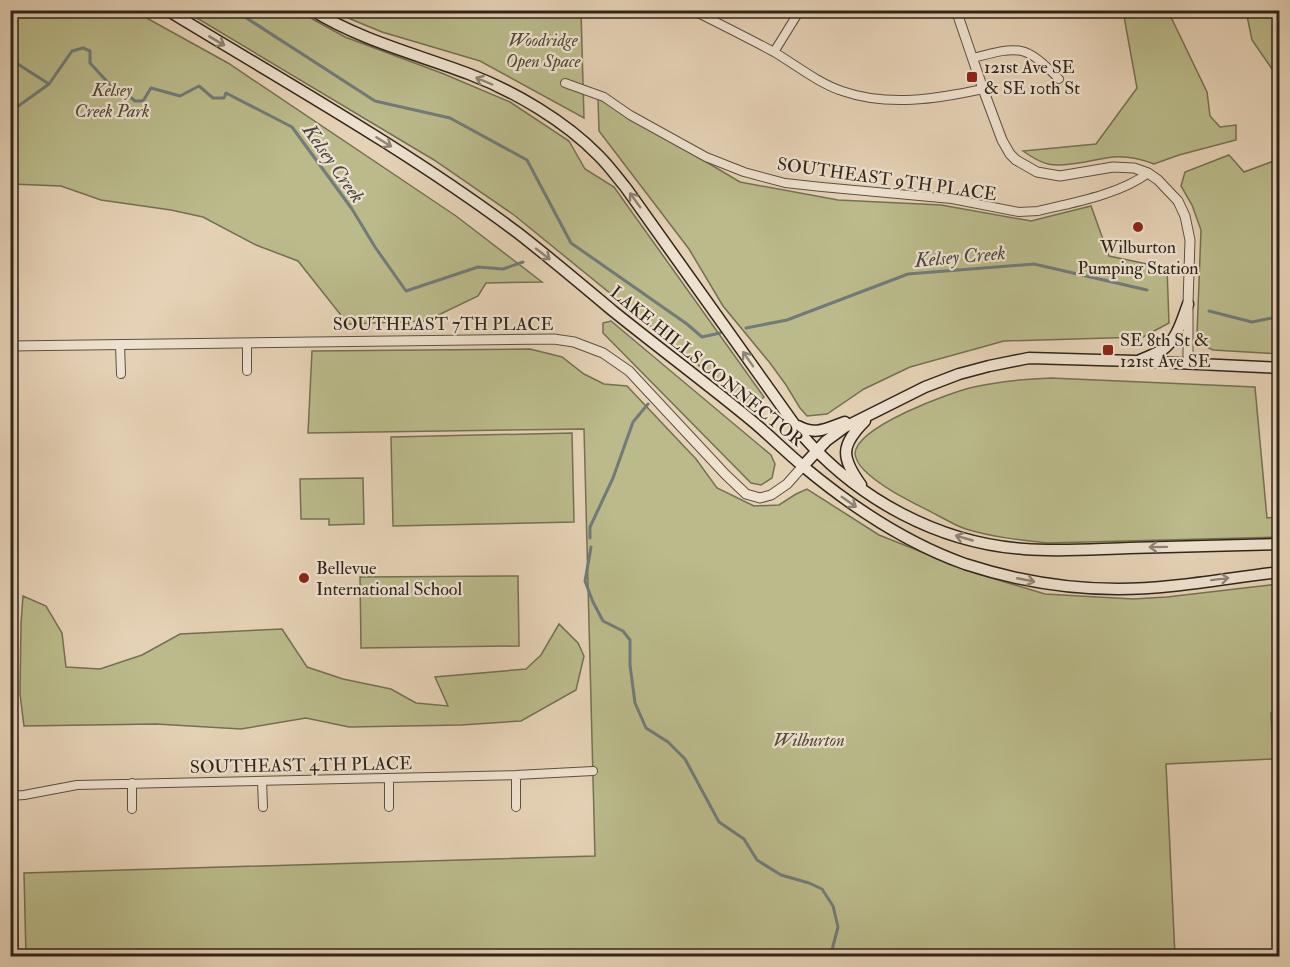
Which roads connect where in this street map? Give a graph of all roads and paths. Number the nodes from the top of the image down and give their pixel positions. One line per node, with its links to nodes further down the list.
1 (167, 10): 24 (main road, LAKE HILLS CONNECTOR, one-way to 24)
2 (312, 10): 22 (main road, LAKE HILLS CONNECTOR, one-way to 2)
3 (692, 10): 6 (street)
4 (800, 10): 6 (street)
5 (956, 10): 7 (street)
6 (774, 52): 10 (street)
7 (973, 58): 8 (street); 10 (street)
8 (1059, 79)
9 (565, 83): 11 (street, SOUTHEAST 9TH PLACE)
10 (983, 89): 11 (street)
11 (1148, 173): 12 (street)
12 (1188, 304): 16 (main road); 17 (street)
13 (247, 343): 14 (street, SOUTHEAST 7TH PLACE); 19 (street); 24 (street, SOUTHEAST 7TH PLACE)
14 (120, 344): 15 (street, SOUTHEAST 7TH PLACE); 20 (street)
15 (10, 346)
16 (1135, 361): 17 (main road); 21 (main road)
17 (1188, 364): 18 (main road)
18 (1280, 368)
19 (248, 371)
20 (120, 374)
21 (871, 414): 22 (main road); 23 (main road); 25 (main road)
22 (793, 423): 23 (main road, LAKE HILLS CONNECTOR)
23 (816, 451): 24 (main road); 25 (main road, LAKE HILLS CONNECTOR)
24 (803, 466): 27 (main road, LAKE HILLS CONNECTOR, one-way to 27)
25 (867, 492): 26 (main road, LAKE HILLS CONNECTOR, one-way to 25)
26 (1280, 544)
27 (1280, 572)
28 (10, 729): 34 (street)
29 (593, 771): 30 (street, SOUTHEAST 4TH PLACE)
30 (516, 775): 31 (street, SOUTHEAST 4TH PLACE); 37 (street)
31 (389, 778): 32 (street, SOUTHEAST 4TH PLACE); 36 (street)
32 (262, 781): 33 (street, SOUTHEAST 4TH PLACE); 35 (street)
33 (132, 783): 34 (street, SOUTHEAST 4TH PLACE); 38 (street)
34 (11, 796): 39 (street)
35 (263, 807)
36 (389, 807)
37 (516, 807)
38 (132, 809)
39 (14, 957)

